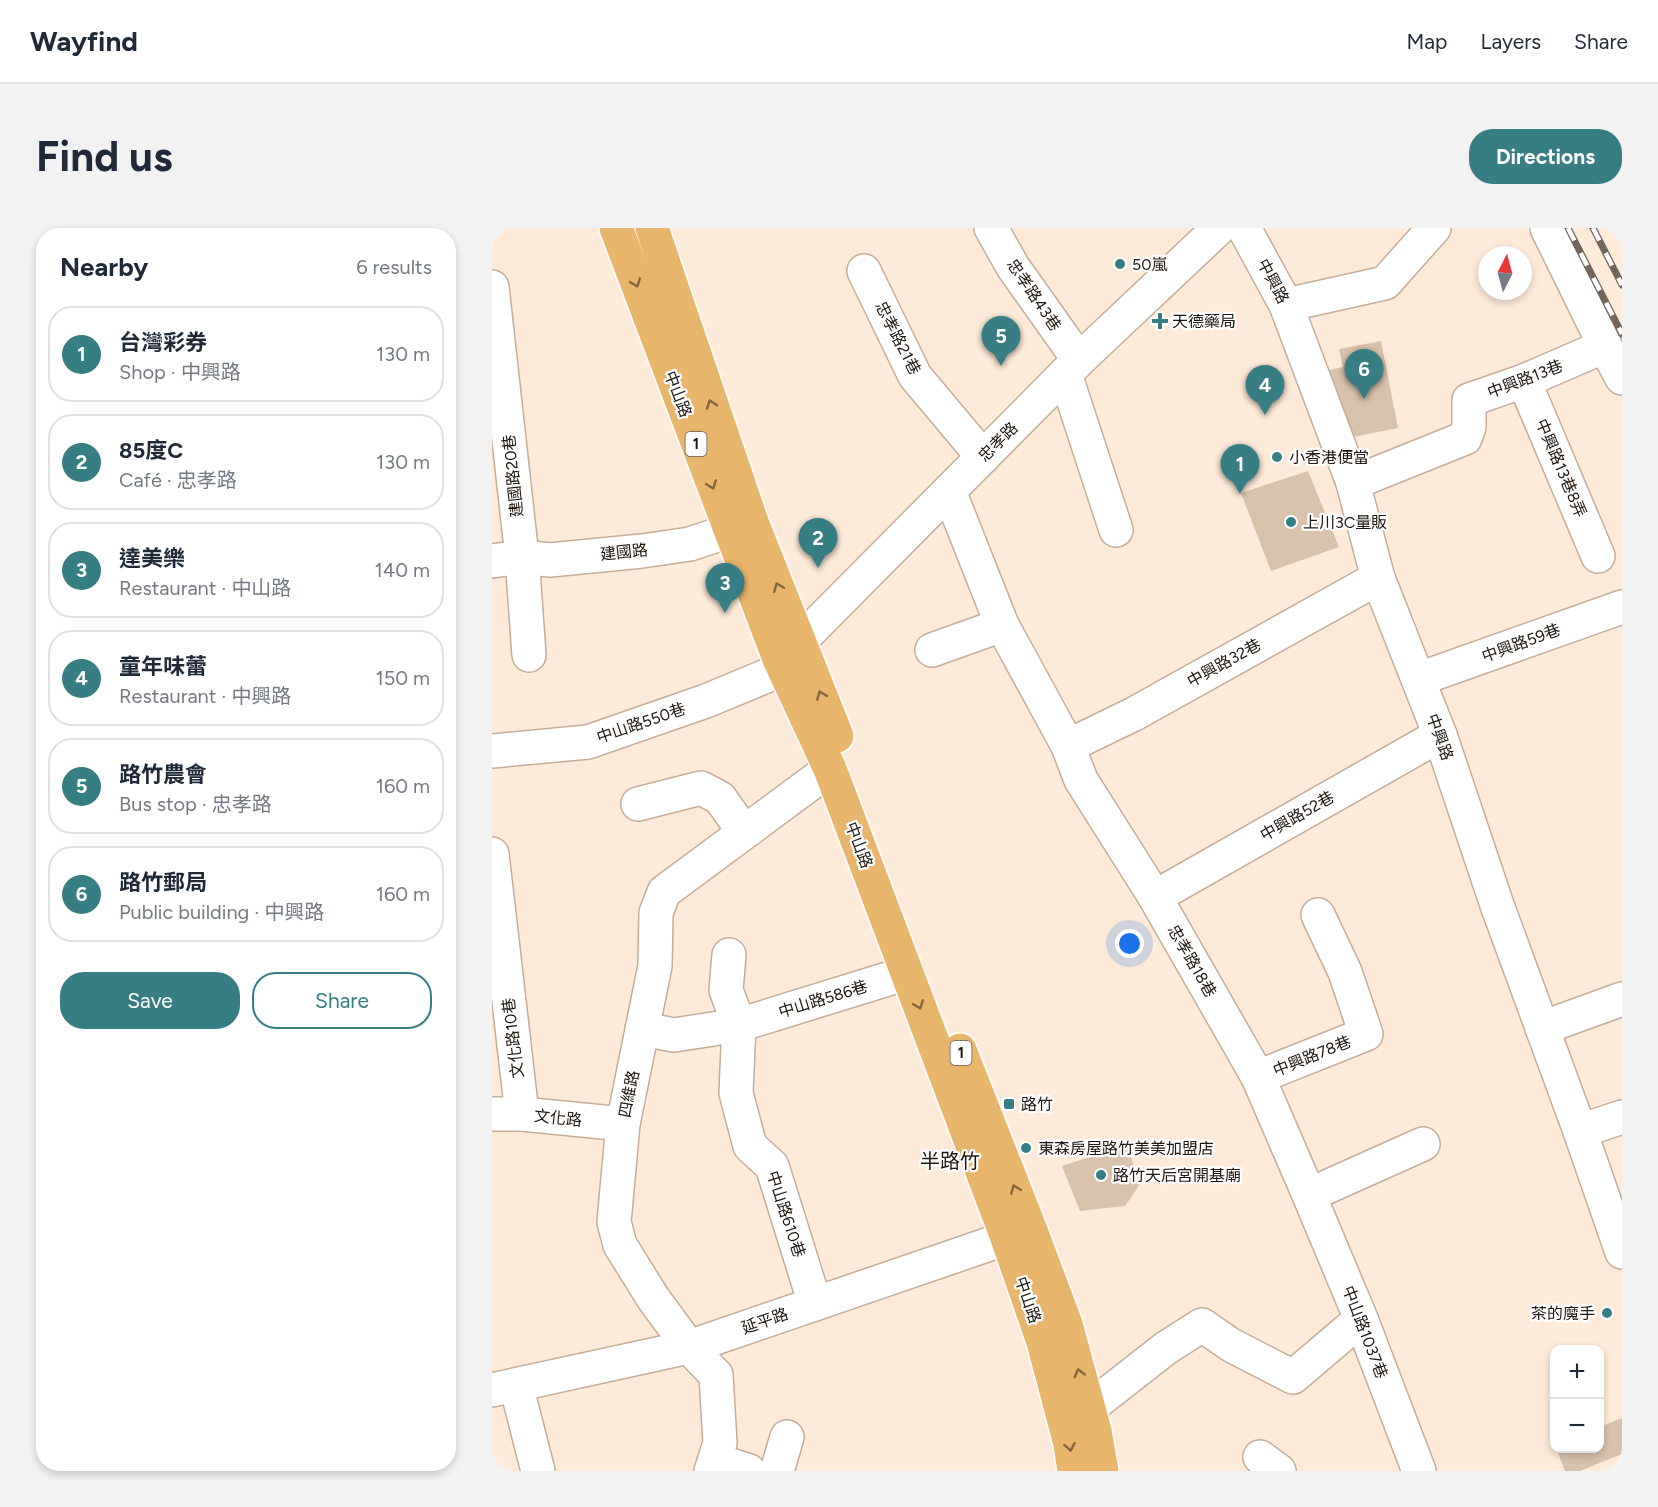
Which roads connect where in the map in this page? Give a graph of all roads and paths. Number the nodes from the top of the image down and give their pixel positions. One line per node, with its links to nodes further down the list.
1 (616, 228): 18 (main road, 中山路 / 1, one-way to 18)
2 (652, 228): 18 (main road, 中山路 / 1, one-way to 2)
3 (991, 228): 12 (street, 忠孝路43巷)
4 (1219, 228): 12 (street, 忠孝路)
5 (1244, 228): 10 (street, 中興路)
6 (1434, 228): 10 (street)
7 (1547, 228): 11 (street)
8 (864, 271): 15 (street, 忠孝路21巷)
9 (492, 288): 21 (street, 建國路20巷)
10 (1286, 305): 16 (street, 中興路)
11 (1605, 346): 13 (street); 14 (street, 中興路13巷)
12 (1072, 367): 15 (street, 忠孝路); 19 (street, 忠孝路43巷)
13 (1622, 378)
14 (1524, 381): 16 (street, 中興路13巷); 20 (street, 中興路13巷8弄)
15 (983, 457): 17 (street, 忠孝路)
16 (1353, 483): 22 (street, 中興路)
17 (950, 491): 24 (street, 忠孝路18巷); 27 (street, 忠孝路)
18 (740, 527): 21 (street, 建國路); 27 (main road, 中山路 / 1)
19 (1116, 530)
20 (1598, 556)
21 (507, 559): 26 (street, 建國路20巷)
22 (1378, 578): 28 (street, 中興路); 30 (street, 中興路32巷)
23 (1622, 607): 28 (street, 中興路59巷)
24 (1002, 625): 25 (street); 30 (street, 忠孝路18巷)
25 (932, 650)
26 (530, 655)
27 (787, 656): 31 (street, 中山路550巷); 32 (main road, 中山路 / 1); 51 (main road, 中山路 / 1, one-way to 27)
28 (1419, 679): 29 (street, 中興路)
29 (1440, 735): 36 (street, 中興路52巷); 42 (street, 中興路)
30 (1068, 746): 36 (street, 忠孝路18巷)
31 (492, 751)
32 (830, 769): 34 (street, 四維路); 39 (main road, 中山路 / 1)
33 (638, 804): 34 (street)
34 (744, 832): 43 (street, 四維路)
35 (492, 854): 45 (street, 文化路10巷)
36 (1155, 897): 44 (street, 忠孝路18巷)
37 (1318, 915): 44 (street, 中興路78巷)
38 (729, 955): 41 (street)
39 (907, 973): 41 (street, 中山路586巷); 51 (main road, 中山路 / 1, one-way to 51)
40 (1622, 999): 42 (street)
41 (739, 1025): 43 (street, 中山路586巷); 53 (street, 中山路610巷)
42 (1542, 1028): 48 (street, 中興路)
43 (642, 1029): 47 (street, 四維路)
44 (1258, 1077): 50 (street, 忠孝路18巷)
45 (507, 1114): 47 (street, 文化路)
46 (1622, 1117): 48 (street)
47 (623, 1124): 55 (street, 四維路)
48 (1580, 1131): 52 (street, 中興路)
49 (1423, 1144): 50 (street)
50 (1309, 1195): 54 (street, 中山路1037巷)
51 (1019, 1233): 53 (street, 延平路); 57 (main road, 中山路 / 1, one-way to 51); 63 (main road, 中山路 / 1, one-way to 63)
52 (1622, 1252)
53 (815, 1304): 55 (street, 延平路)
54 (1361, 1319): 57 (street); 65 (street, 中山路1037巷)
55 (689, 1347): 56 (street, 延平路); 59 (street, 四維路)
56 (504, 1388): 60 (street)
57 (1088, 1409): 64 (main road, 中山路 / 1)
58 (787, 1437): 62 (street)
59 (713, 1465): 61 (street)
60 (538, 1471)
61 (749, 1471)
62 (777, 1471)
63 (1074, 1471)
64 (1102, 1471)
65 (1419, 1471)

